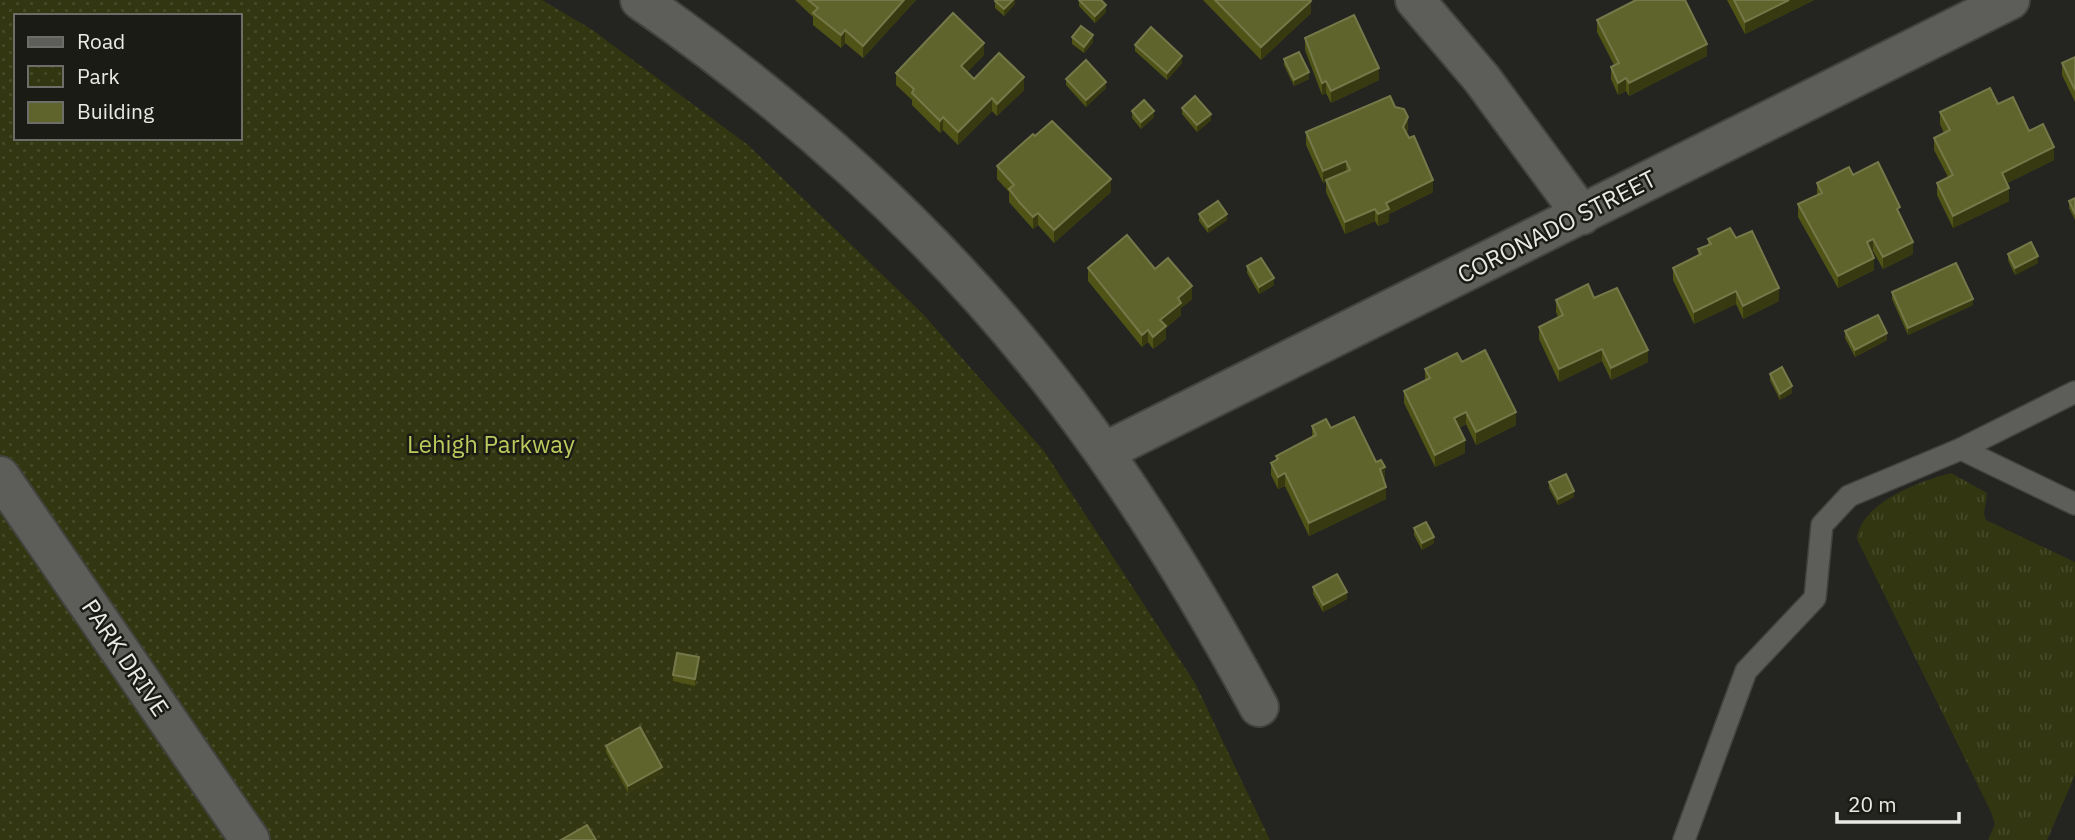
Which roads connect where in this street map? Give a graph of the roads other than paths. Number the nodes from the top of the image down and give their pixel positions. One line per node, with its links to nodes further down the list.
1 (640, 0): 7 (street)
2 (1415, 0): 4 (street)
3 (2010, 0): 4 (street, CORONADO STREET)
4 (1582, 215): 7 (street, CORONADO STREET)
5 (2075, 392): 6 (lane)
6 (1961, 449): 9 (lane); 12 (lane)
7 (1104, 452): 10 (street)
8 (0, 476): 11 (street, PARK DRIVE)
9 (2075, 504)
10 (1259, 707)
11 (250, 840)
12 (1684, 840)

